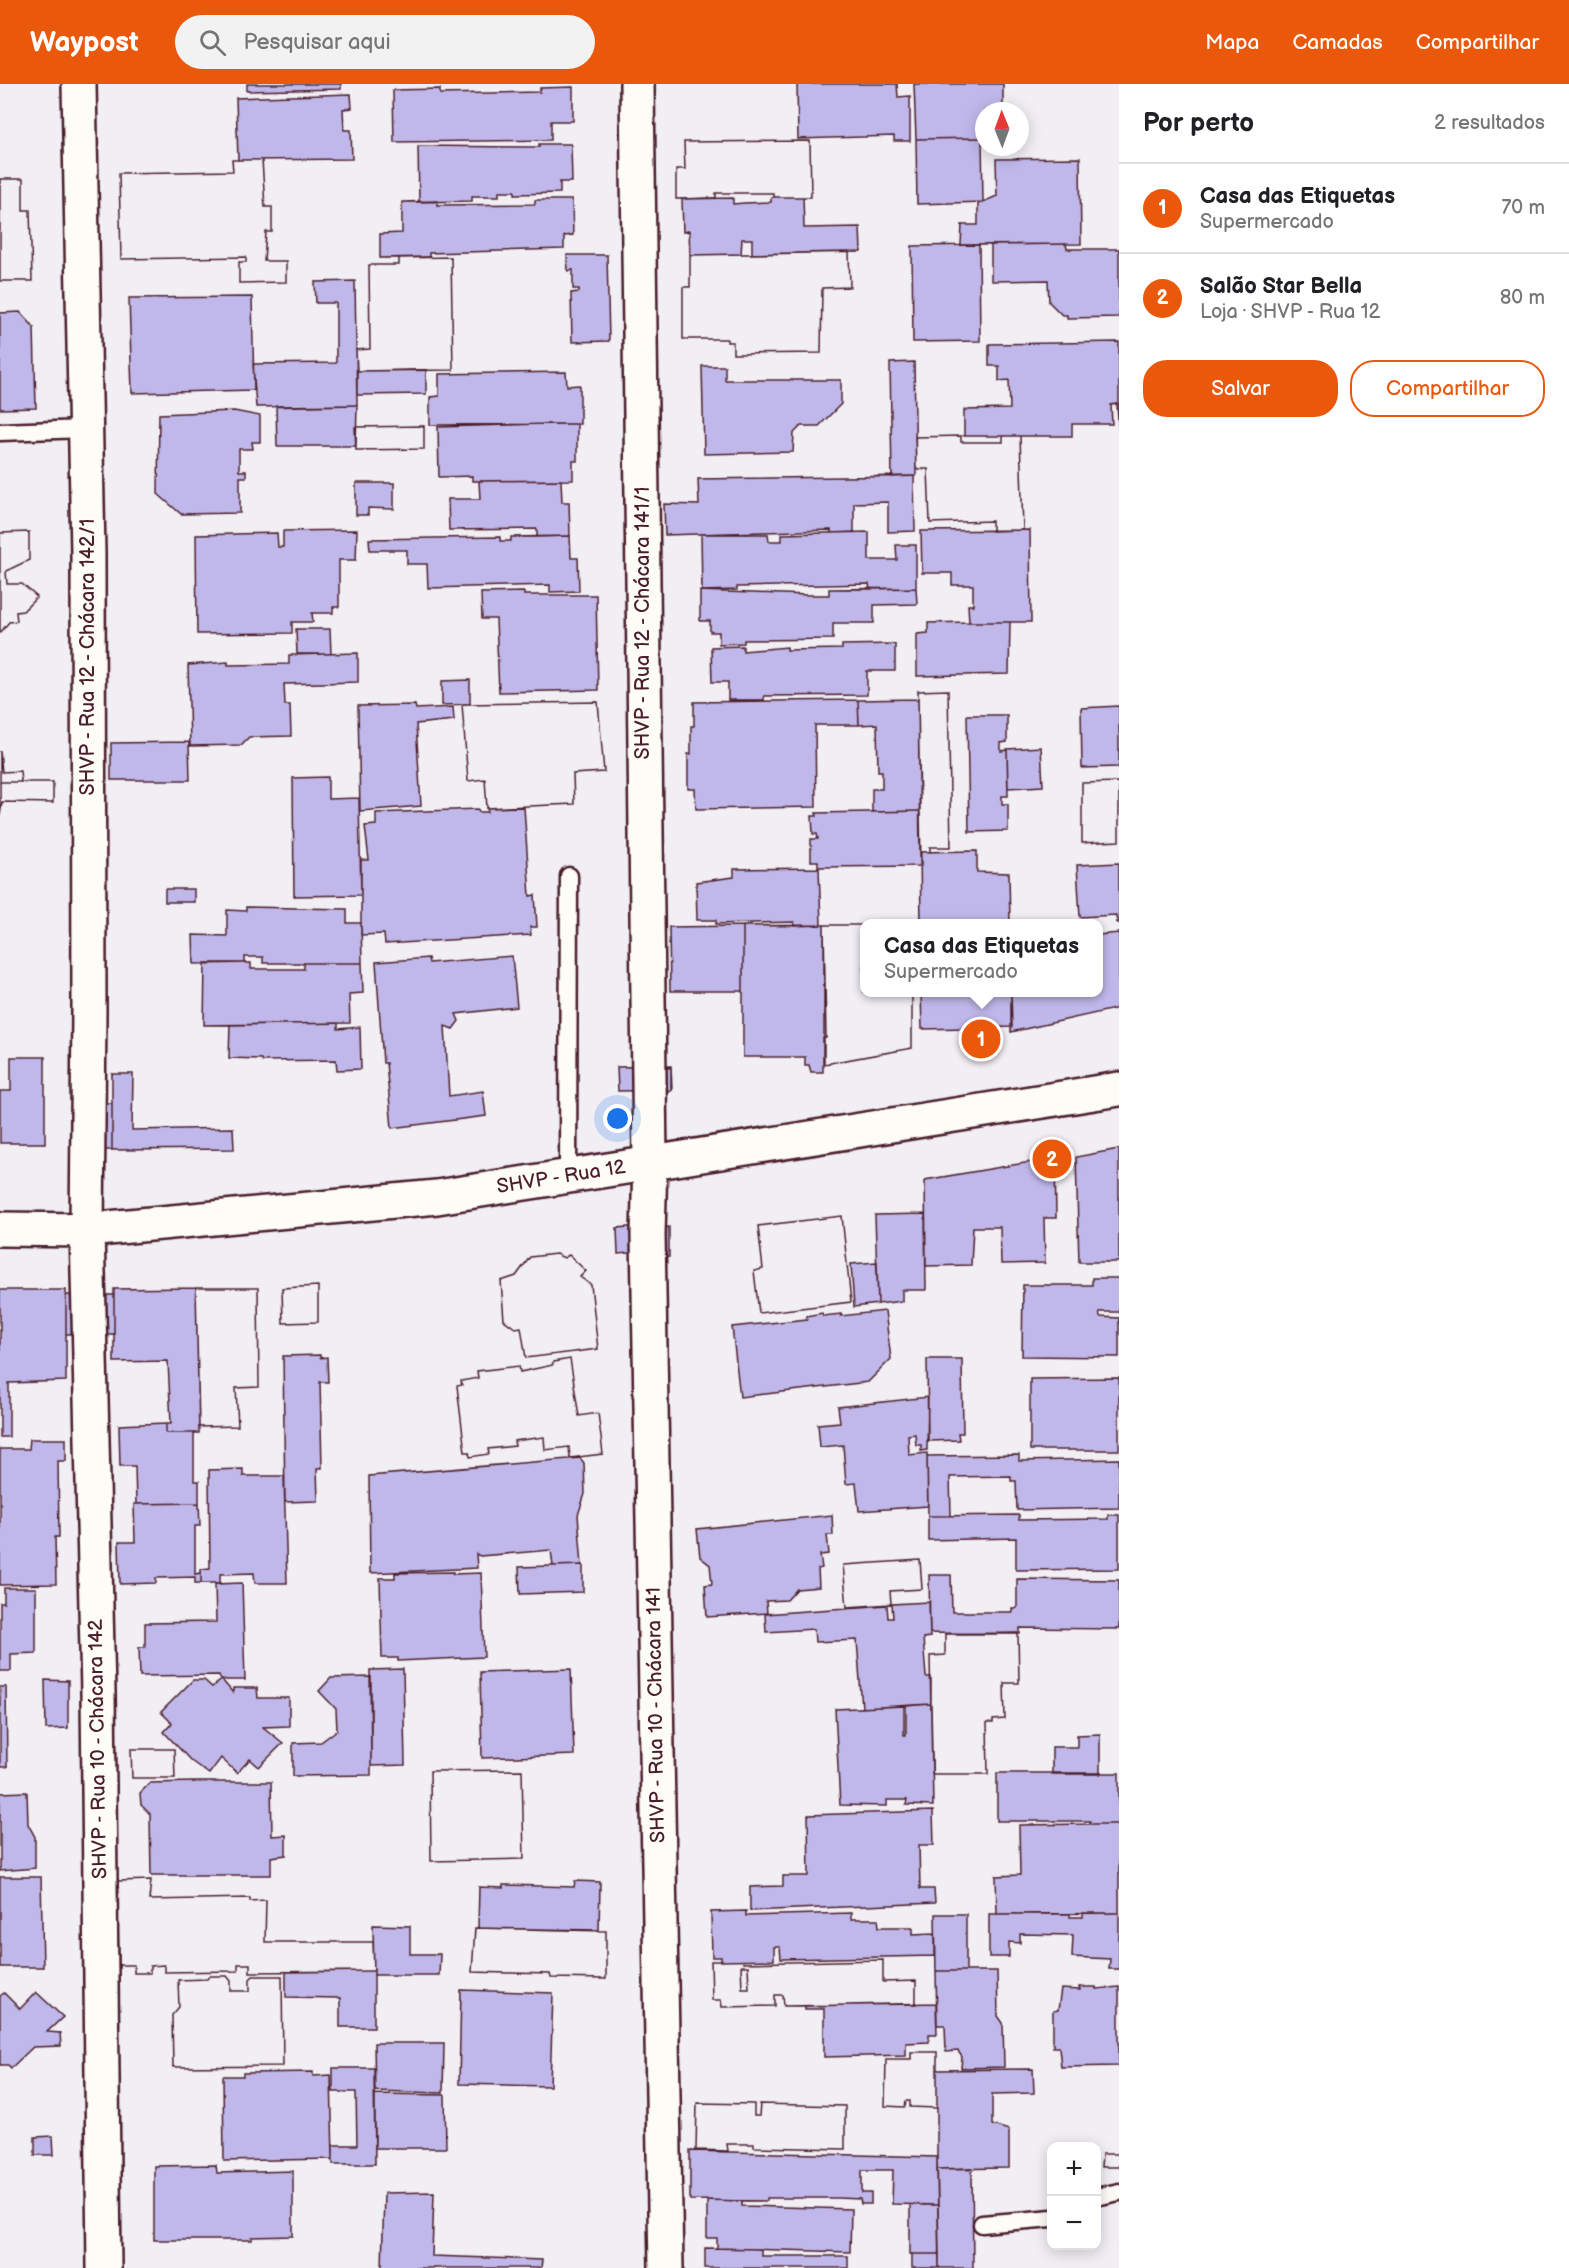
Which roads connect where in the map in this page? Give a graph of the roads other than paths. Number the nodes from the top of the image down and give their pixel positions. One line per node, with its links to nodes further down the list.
1 (79, 84): 3 (street, SHVP - Rua 12 - Chácara 142/1)
2 (637, 84): 7 (street, SHVP - Rua 12 - Chácara 141/1)
3 (85, 429): 4 (lane); 10 (street, SHVP - Rua 12 - Chácara 142/1)
4 (0, 432)
5 (569, 876): 8 (lane)
6 (1119, 1089): 7 (street, SHVP - Rua 12)
7 (650, 1162): 8 (street, SHVP - Rua 12); 16 (street, SHVP - Rua 10 - Chácara 141)
8 (568, 1175): 10 (street, SHVP - Rua 12)
9 (0, 1229): 10 (street, SHVP - Rua 12)
10 (87, 1230): 15 (street, SHVP - Rua 10 - Chácara 142)
11 (1119, 2192): 12 (lane)
12 (1101, 2196)
13 (1047, 2218): 14 (lane)
14 (982, 2224)
15 (104, 2268)
16 (666, 2268)

